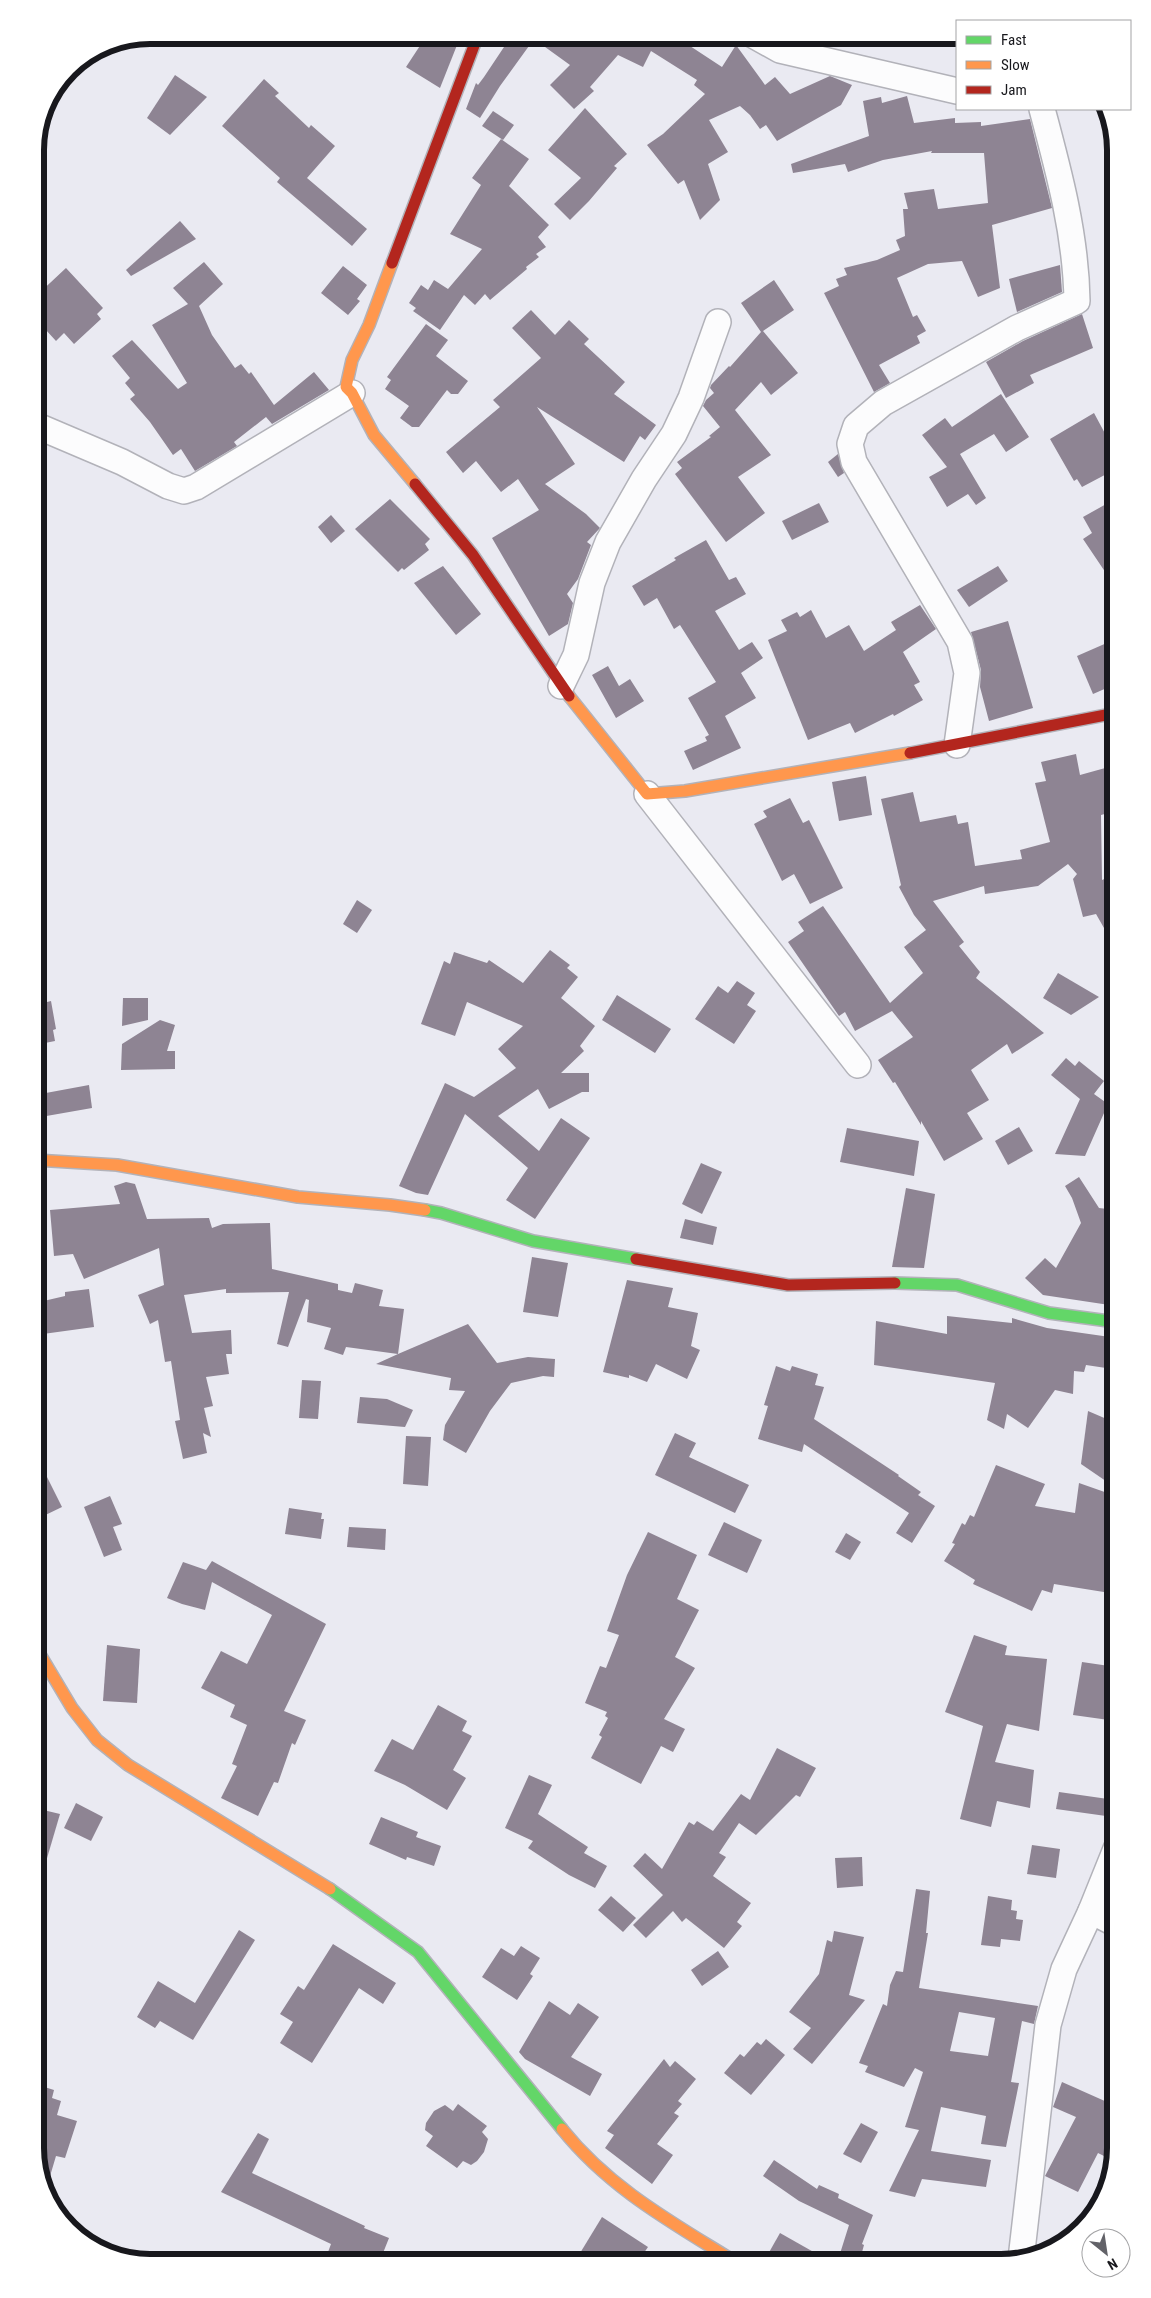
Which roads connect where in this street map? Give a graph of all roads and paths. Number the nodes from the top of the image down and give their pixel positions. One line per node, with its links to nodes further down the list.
1 (474, 44): 6 (street)
2 (770, 44): 3 (street)
3 (956, 92)
4 (1042, 110): 10 (street)
5 (718, 322): 8 (street)
6 (352, 393): 7 (street); 8 (street)
7 (44, 428)
8 (561, 686): 11 (street)
9 (1107, 715): 10 (street)
10 (957, 745): 11 (street)
11 (647, 794): 12 (street)
12 (858, 1065)
13 (44, 1161): 14 (street)
14 (1107, 1321)
15 (44, 1661): 20 (street)
16 (1107, 1871): 17 (street)
17 (1091, 1911): 18 (street); 19 (street)
18 (1107, 1919)
19 (1022, 2252)
20 (722, 2254)

